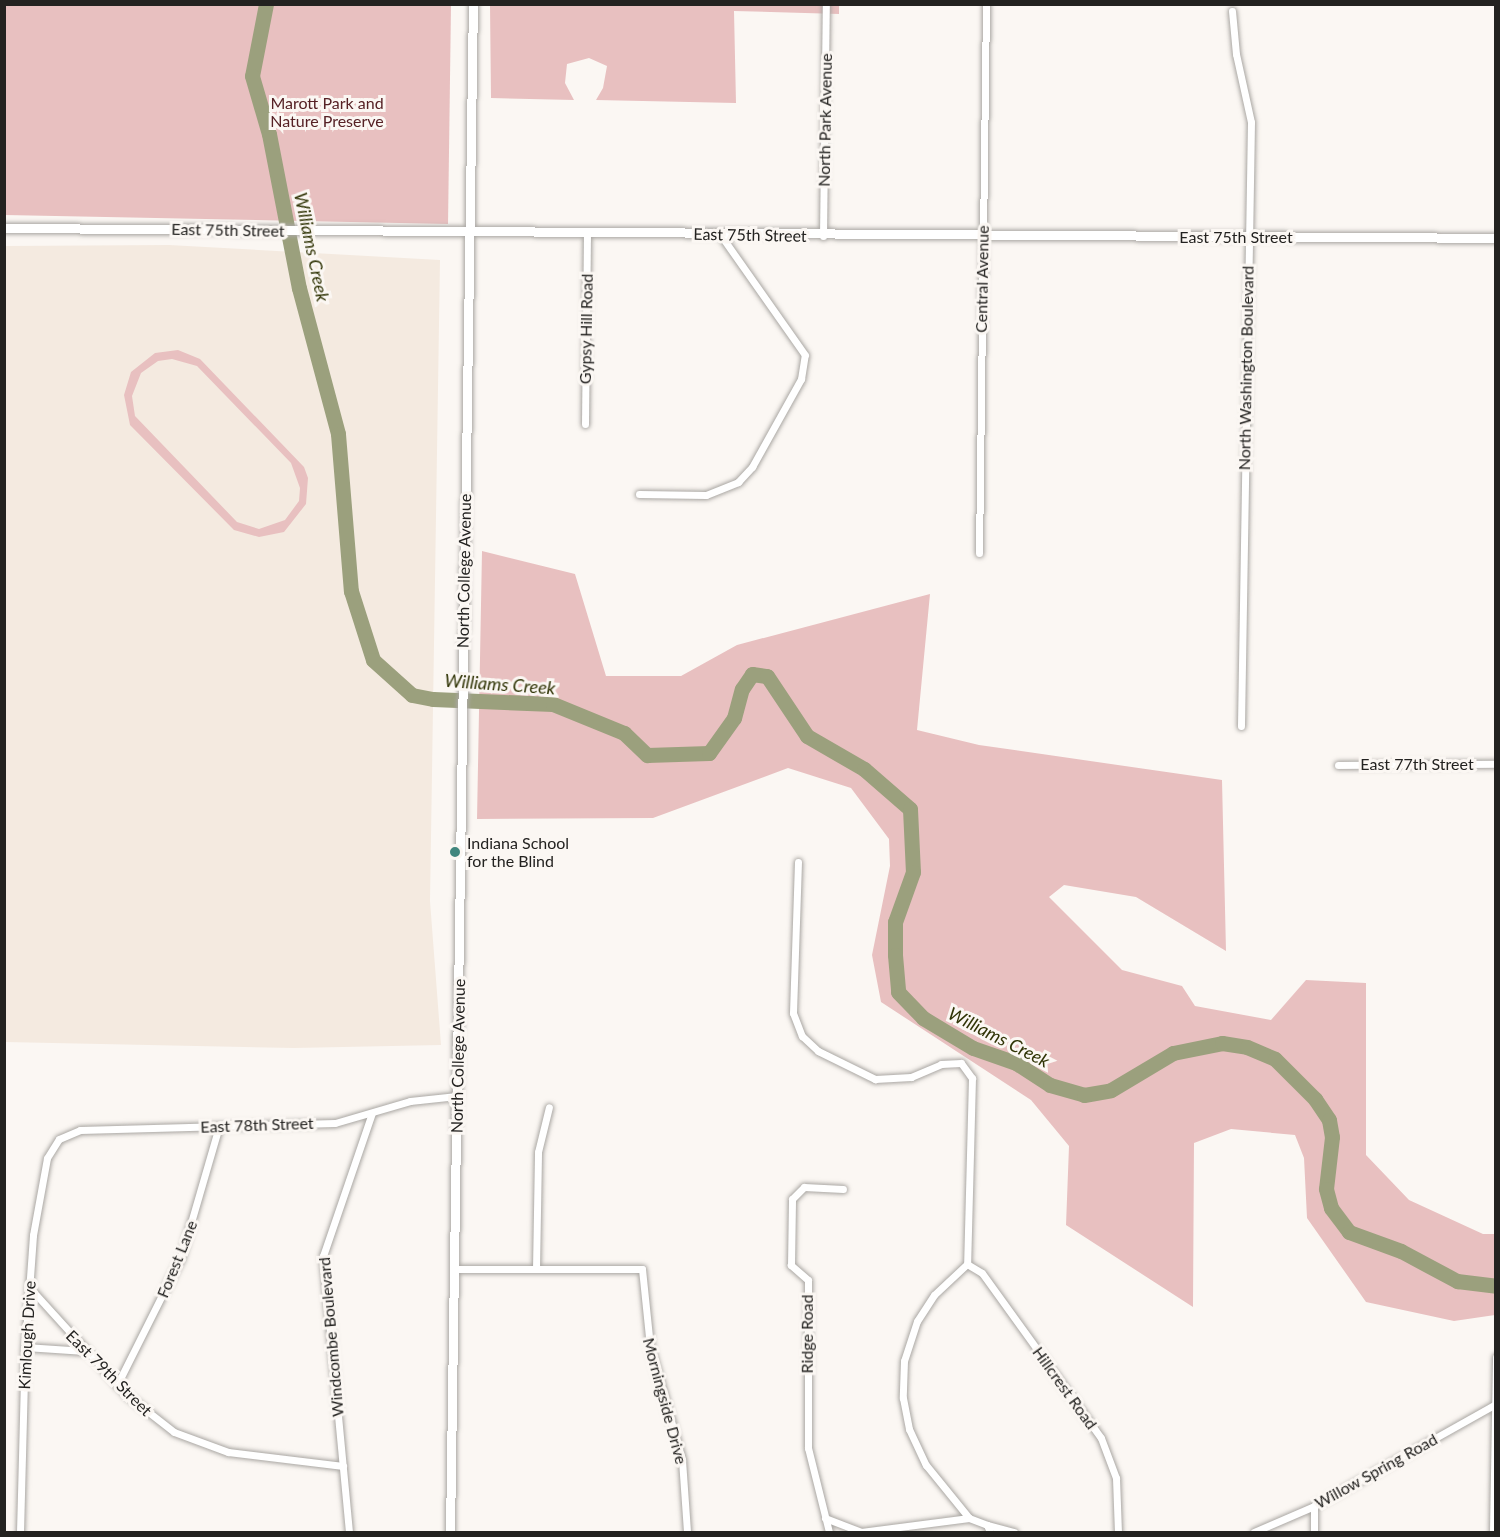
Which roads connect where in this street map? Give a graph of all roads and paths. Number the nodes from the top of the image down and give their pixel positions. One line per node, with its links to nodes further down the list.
1 (473, 4): 6 (main road, North College Avenue)
2 (826, 4): 9 (street, North Park Avenue)
3 (986, 4): 10 (street, Central Avenue)
4 (1232, 11): 11 (street, North Washington Boulevard)
5 (4, 228): 6 (main road, East 75th Street)
6 (470, 234): 7 (main road, East 75th Street); 20 (main road, North College Avenue)
7 (587, 234): 8 (main road, East 75th Street); 13 (street, Gypsy Hill Road)
8 (720, 234): 9 (main road, East 75th Street); 14 (street)
9 (823, 236): 10 (main road, East 75th Street)
10 (983, 238): 11 (main road, East 75th Street); 15 (street, Central Avenue)
11 (1247, 238): 12 (main road, East 75th Street); 16 (street, North Washington Boulevard)
12 (1496, 238)
13 (585, 424)
14 (639, 494)
15 (979, 553)
16 (1241, 726)
17 (1496, 764): 18 (street, East 77th Street)
18 (1338, 765)
19 (798, 862): 26 (street)
20 (457, 1096): 22 (street, East 78th Street); 27 (main road, North College Avenue)
21 (549, 1107): 28 (street)
22 (372, 1113): 23 (street, East 78th Street); 35 (street, Windcombe Boulevard)
23 (219, 1126): 24 (street, East 78th Street); 33 (street, Forest Lane)
24 (57, 1142): 29 (street, Kimlough Drive)
25 (843, 1189): 37 (street, Ridge Road)
26 (967, 1264): 38 (street); 47 (street, Hillcrest Road)
27 (454, 1269): 28 (street); 43 (main road, North College Avenue)
28 (536, 1269): 44 (street, Morningside Drive)
29 (29, 1287): 30 (street, Kimlough Drive); 31 (street, East 79th Street)
30 (25, 1347): 31 (street); 41 (street, Kimlough Drive)
31 (85, 1351): 33 (street, East 79th Street)
32 (1496, 1357): 34 (street)
33 (117, 1385): 35 (street, East 79th Street)
34 (1495, 1404): 36 (street, Willow Spring Road); 50 (street)
35 (343, 1466): 42 (street, Windcombe Boulevard)
36 (1314, 1506): 48 (street, Willow Spring Road); 49 (street)
37 (825, 1518): 40 (street); 45 (street, Ridge Road)
38 (969, 1518): 39 (street); 40 (street)
39 (988, 1529): 46 (street)
40 (861, 1532)
41 (20, 1533)
42 (349, 1533)
43 (450, 1533)
44 (687, 1533)
45 (829, 1533)
46 (1014, 1533)
47 (1118, 1533)
48 (1254, 1533)
49 (1314, 1533)
50 (1493, 1533)

